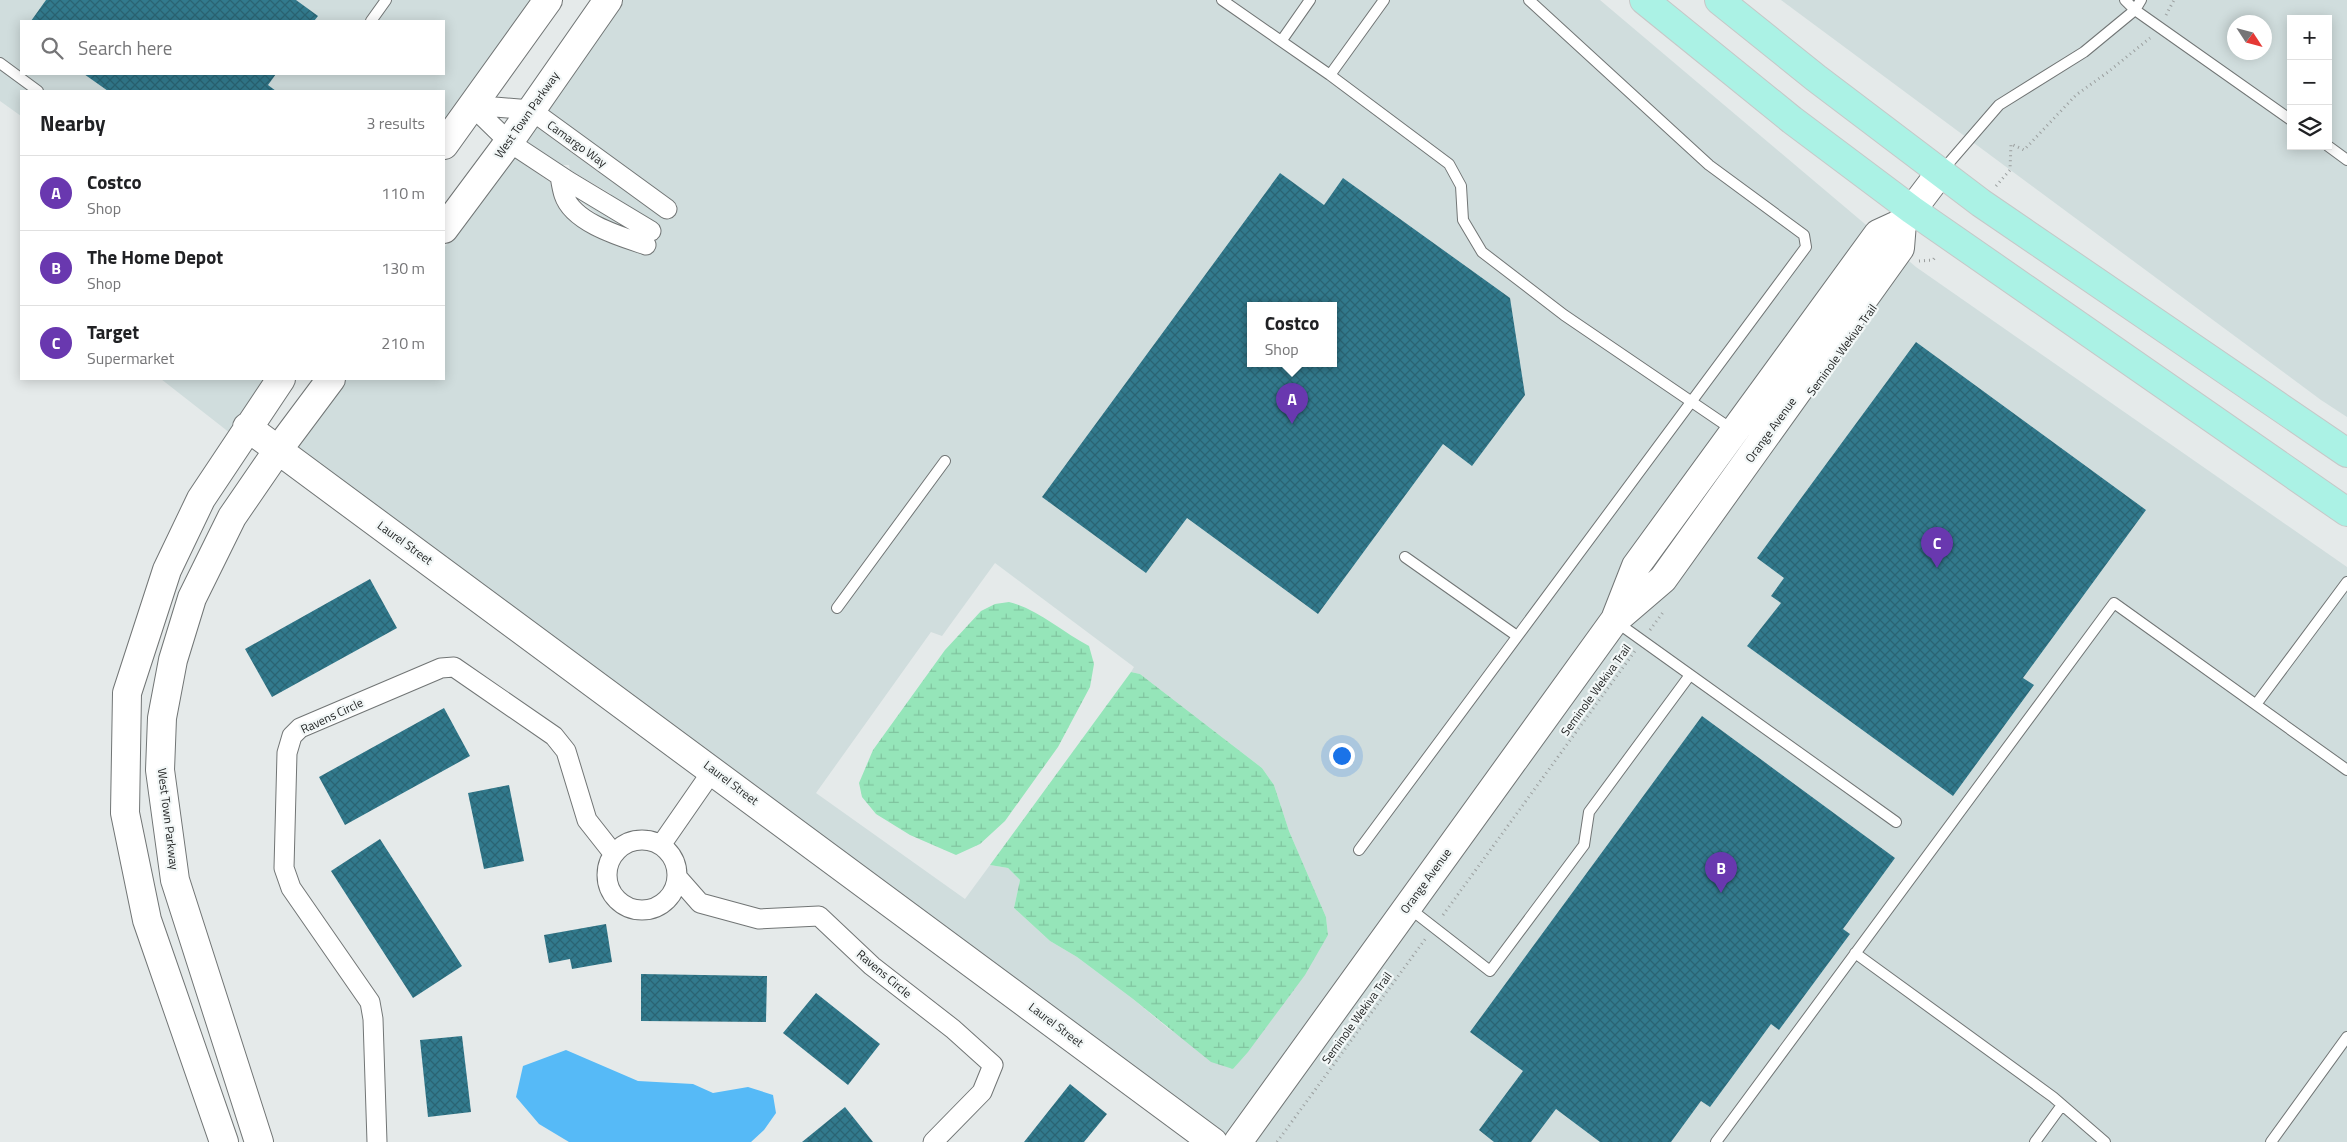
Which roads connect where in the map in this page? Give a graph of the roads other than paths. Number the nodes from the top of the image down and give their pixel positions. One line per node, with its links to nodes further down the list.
1 (386, 0): 13 (lane)
2 (548, 0): 18 (street)
3 (608, 0): 19 (street, West Town Parkway)
4 (1310, 0): 14 (lane)
5 (1384, 0): 16 (lane)
6 (1529, 0): 32 (lane)
7 (1644, 0): 27 (main road)
8 (1719, 0): 25 (main road)
9 (2125, 0): 12 (lane)
10 (2141, 0): 12 (lane)
11 (1225, 1): 14 (lane)
12 (2135, 10): 20 (lane); 25 (lane)
13 (372, 20)
14 (1282, 40): 16 (lane)
15 (0, 63): 17 (lane)
16 (1330, 75): 32 (lane)
17 (37, 90)
18 (471, 105): 19 (street); 21 (street); 22 (street)
19 (531, 110): 21 (street, West Town Parkway); 26 (street, Camargo Way)
20 (2287, 117)
21 (509, 142): 28 (street, West Town Parkway); 29 (street)
22 (445, 143)
23 (2332, 149): 24 (lane)
24 (2347, 160)
25 (1940, 173): 27 (street, Orange Avenue); 36 (main road)
26 (667, 209)
27 (1907, 217): 34 (street, Orange Avenue); 38 (main road); 44 (street, Orange Avenue)
28 (445, 228)
29 (648, 238)
30 (280, 380): 33 (street)
31 (331, 380): 35 (street, West Town Parkway)
32 (1691, 402): 34 (lane); 45 (lane)
33 (247, 427): 35 (street, Laurel Street); 59 (street)
34 (1734, 430): 44 (street, Orange Avenue)
35 (278, 450): 48 (street, Laurel Street); 60 (street, West Town Parkway)
36 (2347, 453)
37 (944, 461): 43 (lane)
38 (2282, 465): 39 (main road); 40 (main road)
39 (2347, 488)
40 (2347, 512)
41 (1405, 557): 45 (lane)
42 (2347, 582): 47 (lane)
43 (837, 608)
44 (1614, 620): 46 (lane); 55 (street, Orange Avenue)
45 (1517, 636): 52 (lane)
46 (1690, 675): 50 (lane); 55 (lane)
47 (2257, 703): 49 (lane); 56 (lane)
48 (713, 770): 51 (street); 63 (street, Laurel Street)
49 (2347, 770)
50 (1896, 822)
51 (661, 845): 53 (street); 54 (street, Ravens Circle)
52 (1359, 850)
53 (613, 854): 54 (street); 61 (street, Ravens Circle)
54 (678, 878): 62 (street, Ravens Circle)
55 (1408, 906): 64 (street, Orange Avenue)
56 (1855, 953): 58 (lane); 65 (lane)
57 (2347, 1037): 68 (lane)
58 (2062, 1105): 66 (lane); 67 (lane)
59 (224, 1142)
60 (260, 1142)
61 (377, 1142)
62 (933, 1142)
63 (1213, 1142)
64 (1238, 1142)
65 (1716, 1142)
66 (2035, 1142)
67 (2105, 1142)
68 (2272, 1142)

